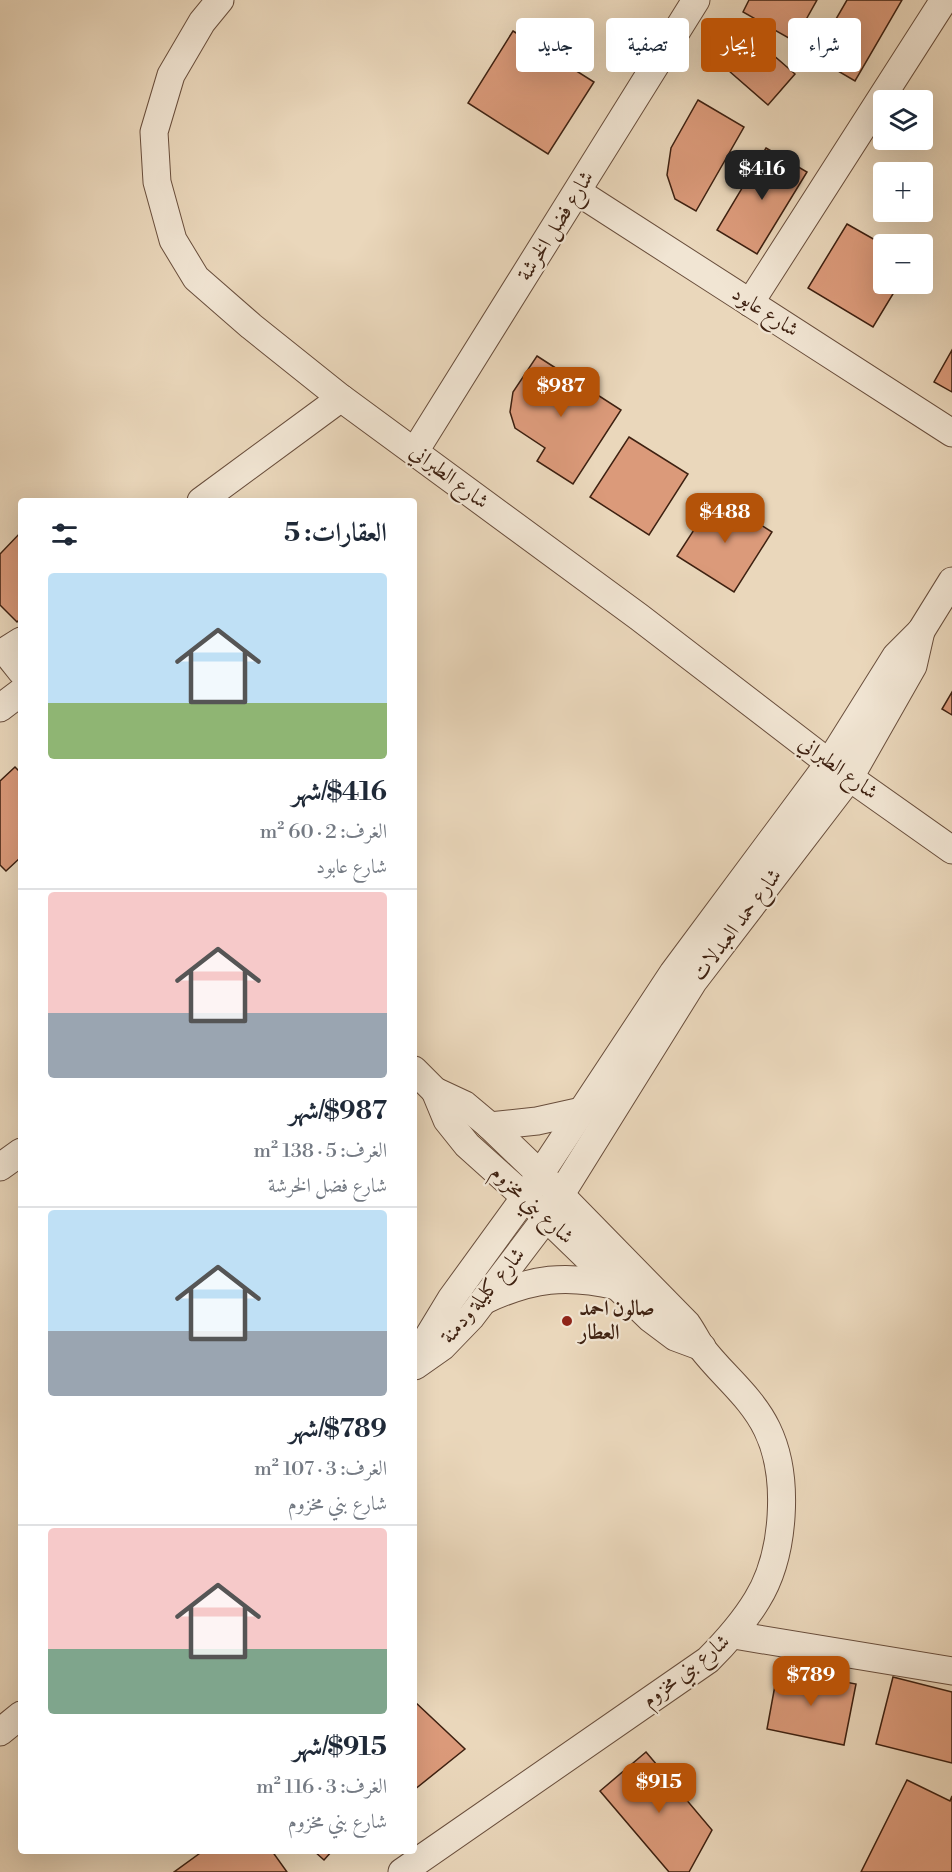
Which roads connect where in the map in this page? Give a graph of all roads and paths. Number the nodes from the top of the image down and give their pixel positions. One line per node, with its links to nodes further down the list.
1 (220, 0): 6 (street, شارع الطبراني)
2 (696, 0): 4 (street, شارع فضل الخرشة)
3 (944, 0): 5 (street)
4 (578, 192): 5 (street, شارع عابود); 8 (street, شارع فضل الخرشة)
5 (750, 303): 7 (street, شارع عابود)
6 (341, 398): 8 (street, شارع الطبراني); 9 (street)
7 (952, 433)
8 (415, 451): 13 (street, شارع الطبراني)
9 (205, 498)
10 (952, 581): 13 (street, شارع حمد العبدلات)
11 (18, 694): 12 (street)
12 (0, 708)
13 (840, 770): 14 (street, شارع الطبراني); 15 (street, شارع حمد العبدلات)
14 (952, 850)
15 (683, 977): 18 (street, شارع حمد العبدلات); 23 (street, شارع حمد العبدلات)
16 (417, 1073): 17 (street, شارع بني مخزوم)
17 (435, 1091): 19 (street, شارع بني مخزوم); 24 (street, شارع بني مخزوم)
18 (582, 1111): 19 (street); 22 (street, شارع حمد العبدلات)
19 (490, 1126): 22 (street, شارع بني مخزوم)
20 (18, 1154): 21 (street)
21 (0, 1167)
22 (540, 1174): 23 (street, شارع بني مخزوم); 24 (street, شارع حمد العبدلات)
23 (560, 1196): 25 (street, شارع حمد العبدلات); 28 (street, شارع بني مخزوم)
24 (525, 1197): 25 (street, شارع بني مخزوم); 29 (street, شارع كليلة ودمنة)
25 (546, 1218): 26 (street, شارع بني مخزوم); 27 (street, شارع كليلة ودمنة)
26 (617, 1286): 27 (street); 28 (street, شارع بني مخزوم)
27 (484, 1301): 30 (street, شارع كليلة ودمنة)
28 (702, 1347): 31 (street, شارع بني مخزوم)
29 (417, 1355)
30 (417, 1365)
31 (734, 1635): 32 (street); 35 (street, شارع بني مخزوم)
32 (952, 1671)
33 (18, 1717): 34 (street)
34 (0, 1732)
35 (402, 1872)

